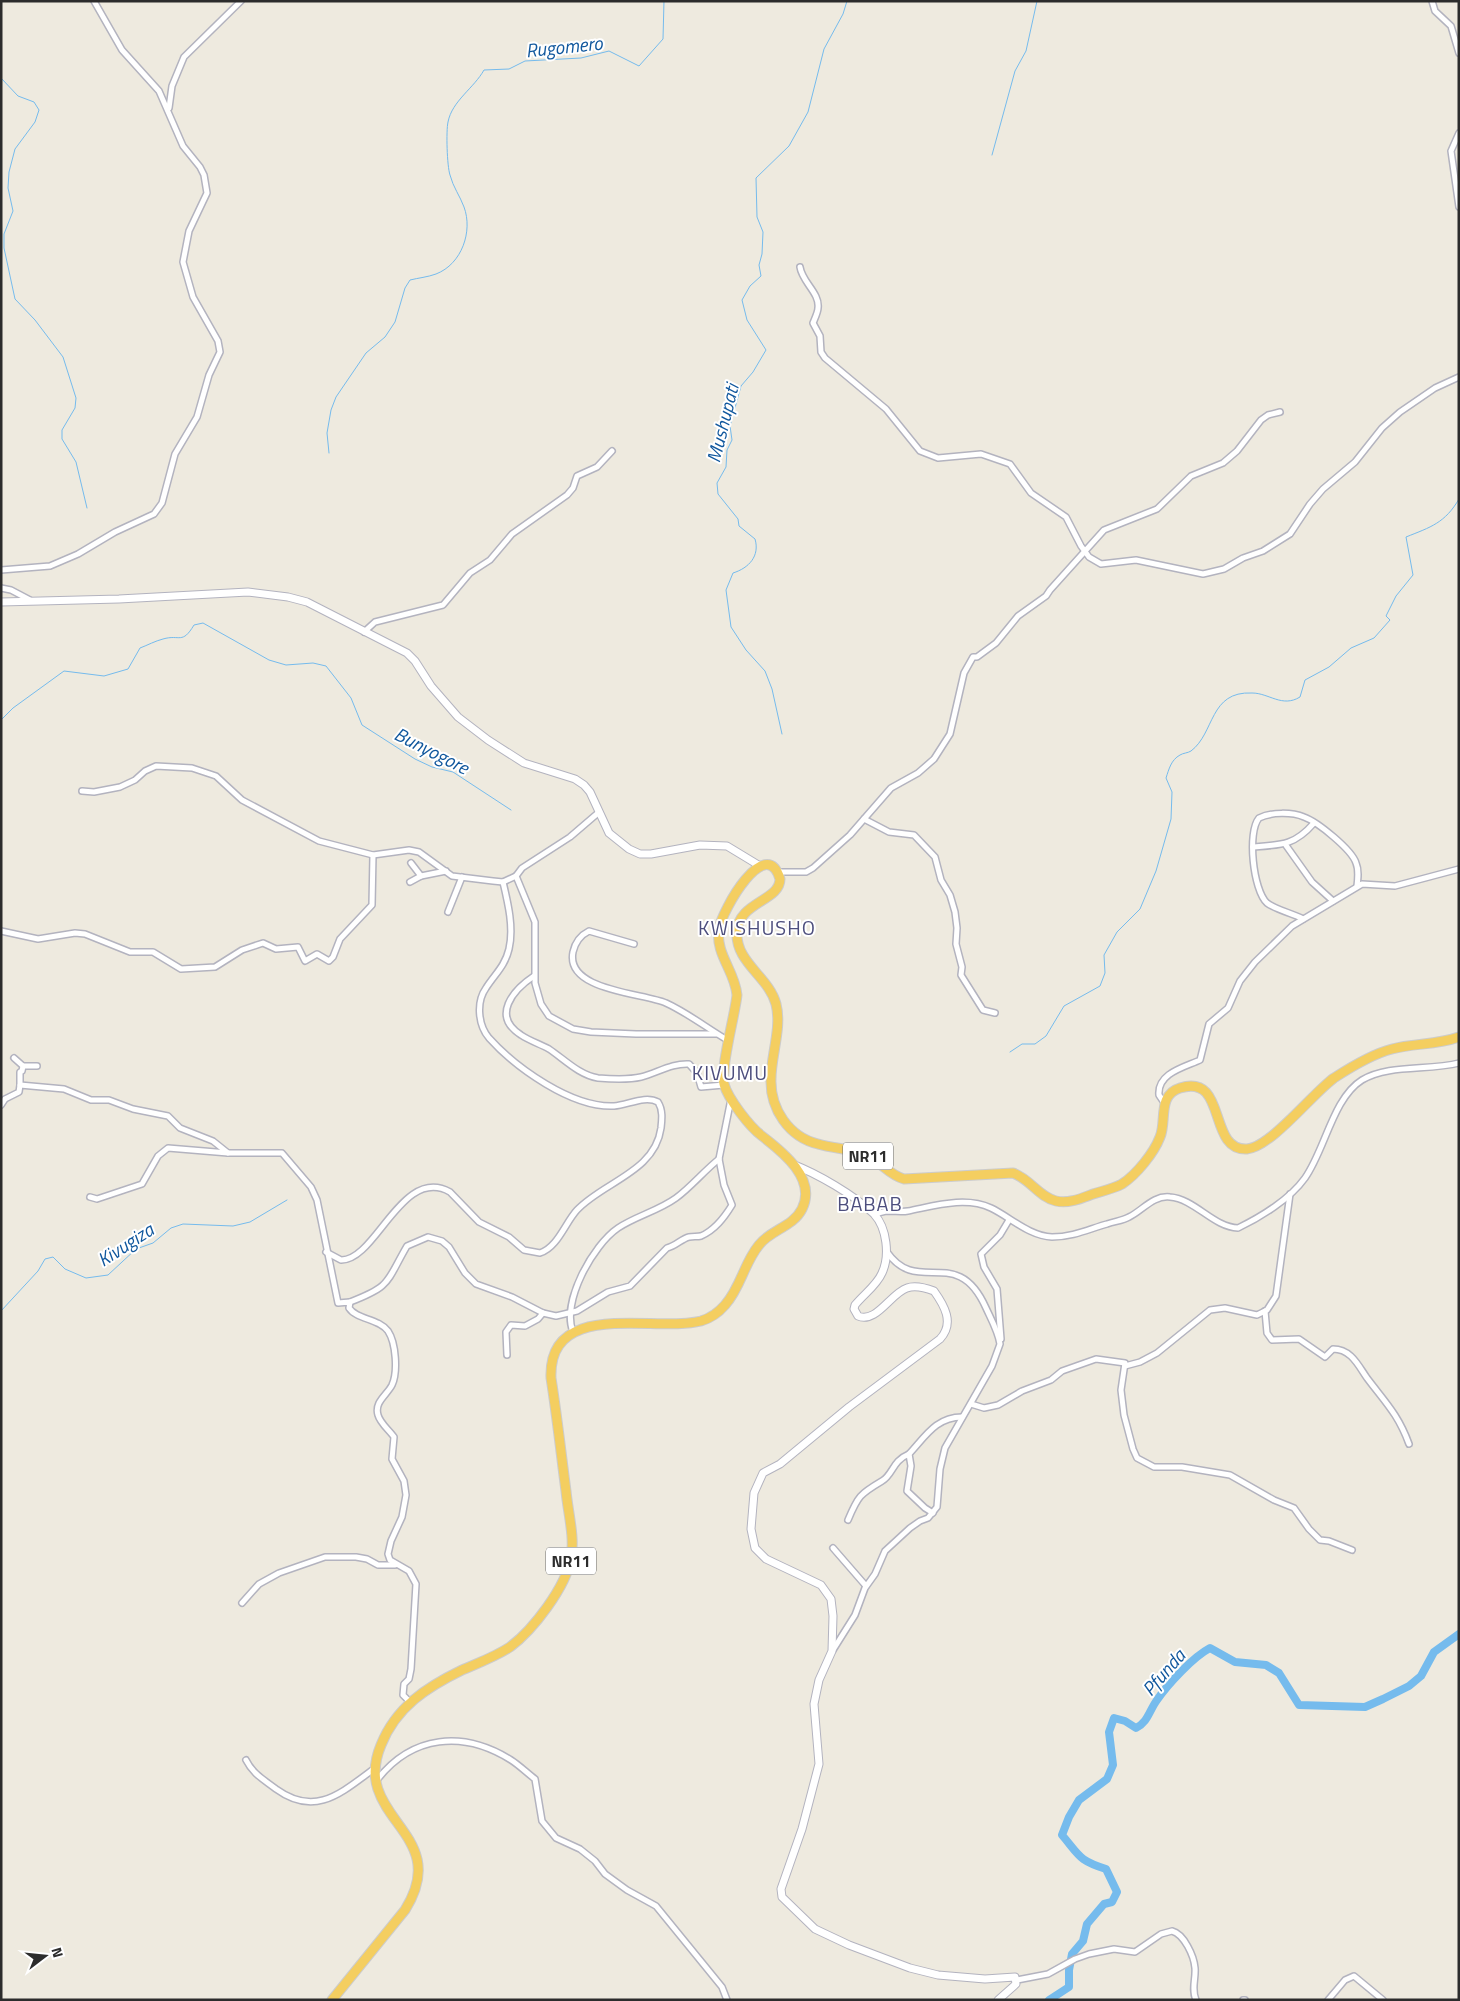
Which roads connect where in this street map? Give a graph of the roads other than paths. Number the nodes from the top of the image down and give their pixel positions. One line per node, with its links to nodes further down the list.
1 (94, 1): 5 (street)
2 (241, 1): 5 (street)
3 (1432, 1): 4 (street)
4 (1459, 53)
5 (169, 109): 13 (street)
6 (1459, 133): 7 (street)
7 (1459, 207)
8 (800, 268): 12 (street)
9 (1459, 377): 12 (street)
10 (1280, 412): 12 (street)
11 (612, 451): 17 (street)
12 (1086, 552): 20 (street)
13 (1, 570)
14 (1, 588): 15 (street)
15 (30, 600): 16 (main road); 17 (main road)
16 (1, 602)
17 (364, 632): 19 (main road)
18 (82, 791): 24 (street)
19 (598, 813): 26 (main road); 31 (street)
20 (864, 819): 29 (street); 42 (street)
21 (1314, 822): 22 (street); 23 (street); 35 (street)
22 (1285, 844): 23 (street); 36 (street)
23 (1254, 847): 38 (street)
24 (373, 855): 28 (street); 39 (street)
25 (411, 863): 30 (street)
26 (760, 866): 29 (highway); 45 (highway)
27 (1459, 869): 35 (street)
28 (446, 871): 30 (street); 32 (street)
29 (777, 872): 53 (highway, NR11)
30 (422, 876): 33 (street)
31 (516, 876): 34 (street); 41 (street)
32 (462, 877): 34 (street); 37 (street)
33 (410, 882)
34 (503, 882): 63 (street)
35 (1357, 886): 36 (street)
36 (1333, 901): 38 (street)
37 (448, 912)
38 (1303, 919): 53 (street)
39 (1, 931)
40 (634, 944): 43 (street)
41 (534, 976): 43 (street); 51 (street)
42 (995, 1013)
43 (716, 1034): 45 (street)
44 (1459, 1037): 53 (highway)
45 (730, 1041): 51 (highway)
46 (14, 1058): 48 (street)
47 (1459, 1063): 58 (street)
48 (23, 1066): 49 (street); 50 (street)
49 (37, 1066)
50 (20, 1085): 54 (street); 55 (street)
51 (724, 1085): 52 (highway)
52 (731, 1099): 56 (street); 57 (highway)
53 (1165, 1104)
54 (1, 1105)
55 (228, 1152): 59 (street); 63 (street)
56 (719, 1159): 66 (street); 66 (street)
57 (792, 1164): 60 (main road); 68 (highway)
58 (1290, 1194): 61 (street); 65 (street)
59 (90, 1197)
60 (875, 1215): 61 (street); 62 (main road)
61 (1009, 1220): 69 (street)
62 (885, 1249): 69 (street); 83 (main road)
63 (326, 1252): 64 (street)
64 (350, 1302): 67 (street); 80 (street)
65 (1265, 1311): 71 (street); 74 (street)
66 (570, 1312): 67 (street); 68 (street)
67 (543, 1313): 70 (street)
68 (574, 1332): 84 (highway, NR11)
69 (1000, 1344): 72 (street)
70 (507, 1355)
71 (1125, 1366): 72 (street); 79 (street)
72 (971, 1404): 73 (street)
73 (962, 1417): 75 (street); 76 (street)
74 (1409, 1444)
75 (908, 1454): 76 (street); 77 (street)
76 (933, 1514): 81 (street)
77 (848, 1520)
78 (833, 1548): 81 (street)
79 (1352, 1550)
80 (396, 1564): 82 (street); 84 (street)
81 (866, 1586): 83 (street)
82 (242, 1603)
83 (832, 1651): 88 (main road)
84 (410, 1702): 86 (highway, NR11)
85 (246, 1760): 86 (street)
86 (375, 1768): 87 (highway, NR11)
87 (376, 1782): 89 (highway, NR11); 90 (street)
88 (1017, 1980): 91 (main road); 92 (street)
89 (332, 2000)
90 (727, 2000)
91 (998, 2000)
92 (1196, 2000)
93 (1328, 2000): 94 (street)
94 (1383, 2000)

